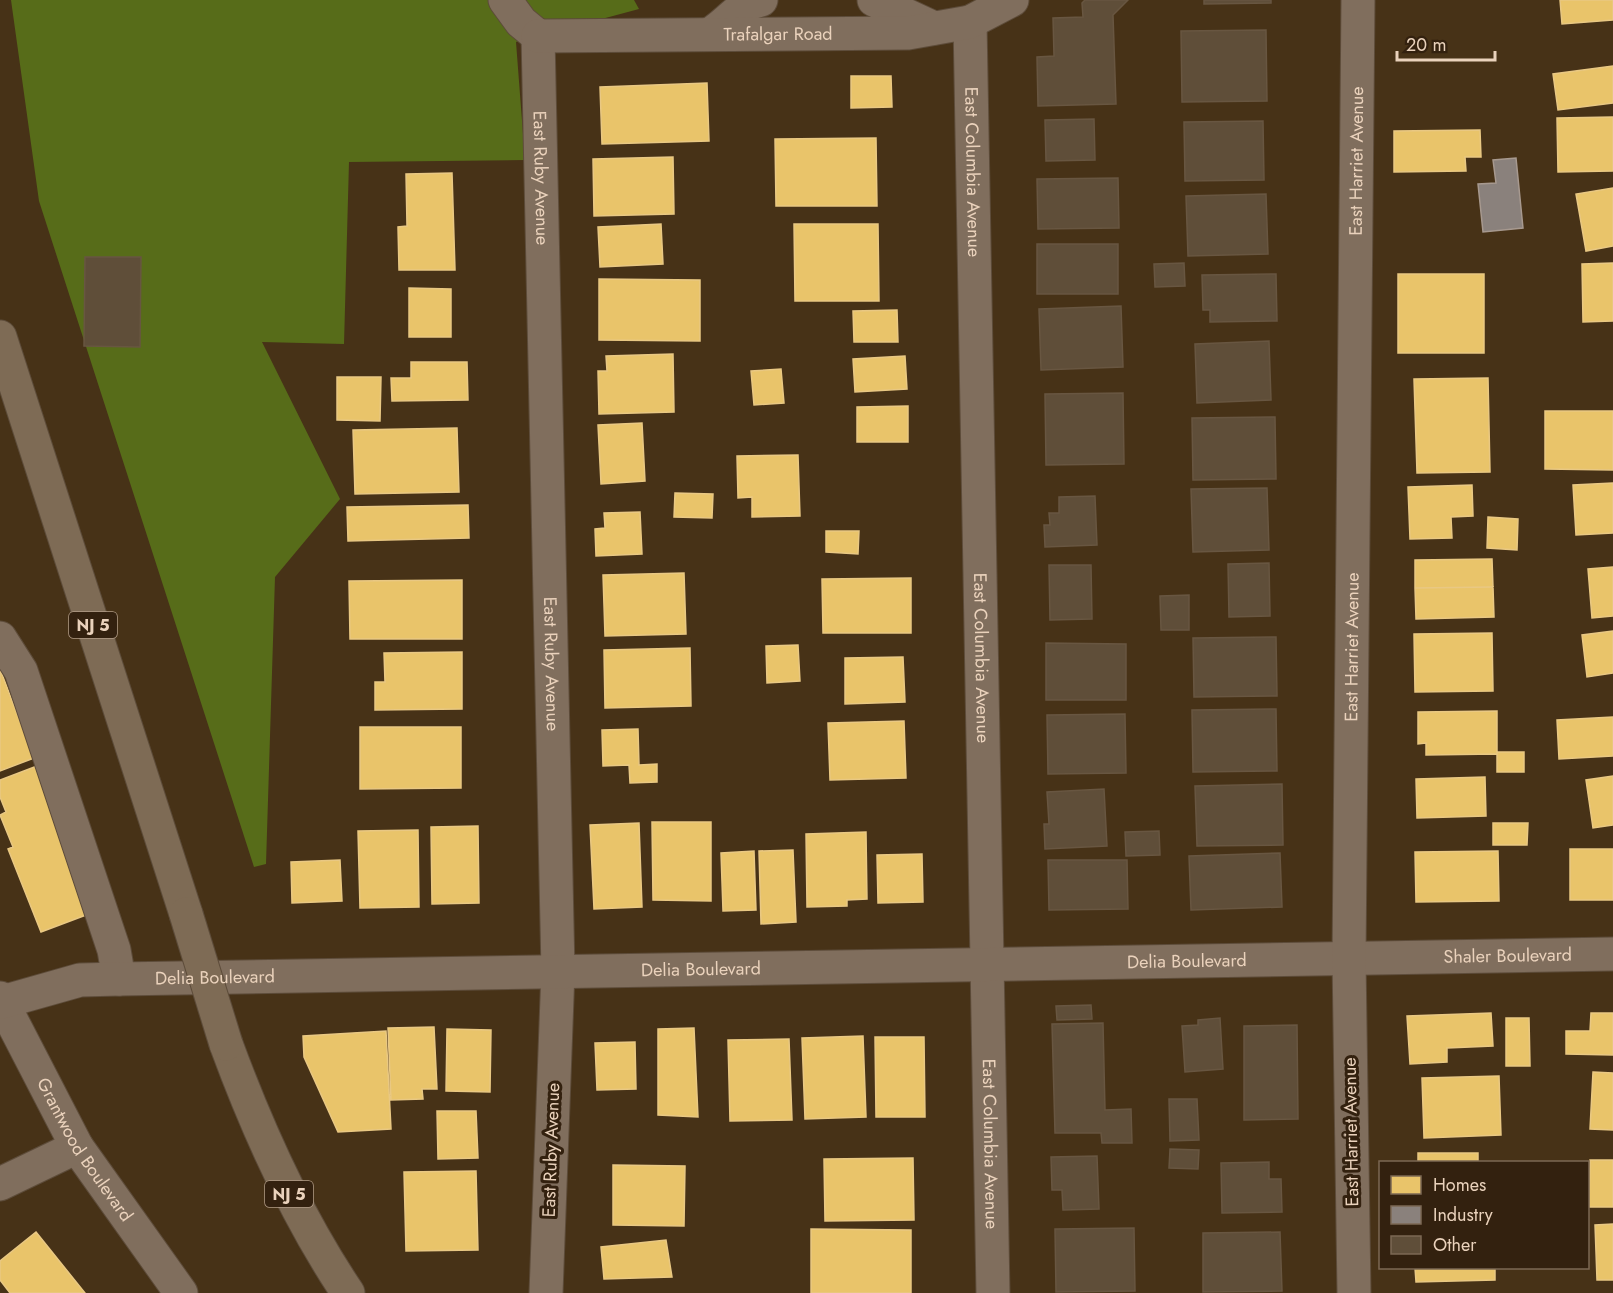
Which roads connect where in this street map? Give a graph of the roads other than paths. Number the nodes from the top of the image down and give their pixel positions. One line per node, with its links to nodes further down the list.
1 (505, 0): 9 (street)
2 (761, 0): 8 (street)
3 (874, 0): 7 (street)
4 (1012, 0): 6 (street, Trafalgar Road)
5 (1358, 0): 14 (street, East Harriet Avenue)
6 (970, 22): 7 (street, Trafalgar Road); 15 (street, East Columbia Avenue)
7 (934, 28): 8 (street, Trafalgar Road)
8 (710, 34): 9 (street, Trafalgar Road)
9 (538, 36): 16 (street, East Ruby Avenue)
10 (0, 337): 22 (main road, NJ 5, bridge)
11 (0, 638): 17 (street)
12 (1613, 954): 13 (street, Shaler Boulevard)
13 (1401, 956): 14 (street, Delia Boulevard)
14 (1348, 959): 15 (street, Delia Boulevard); 25 (street, East Harriet Avenue)
15 (987, 965): 16 (street, Delia Boulevard); 24 (street, East Columbia Avenue)
16 (558, 971): 17 (street, Delia Boulevard); 23 (street, East Ruby Avenue)
17 (120, 978): 18 (street, Delia Boulevard)
18 (1, 1000): 19 (street, Grantwood Boulevard)
19 (77, 1147): 20 (street); 21 (street, Grantwood Boulevard)
20 (0, 1184)
21 (181, 1293)
22 (348, 1293)
23 (546, 1293)
24 (993, 1293)
25 (1354, 1293)

